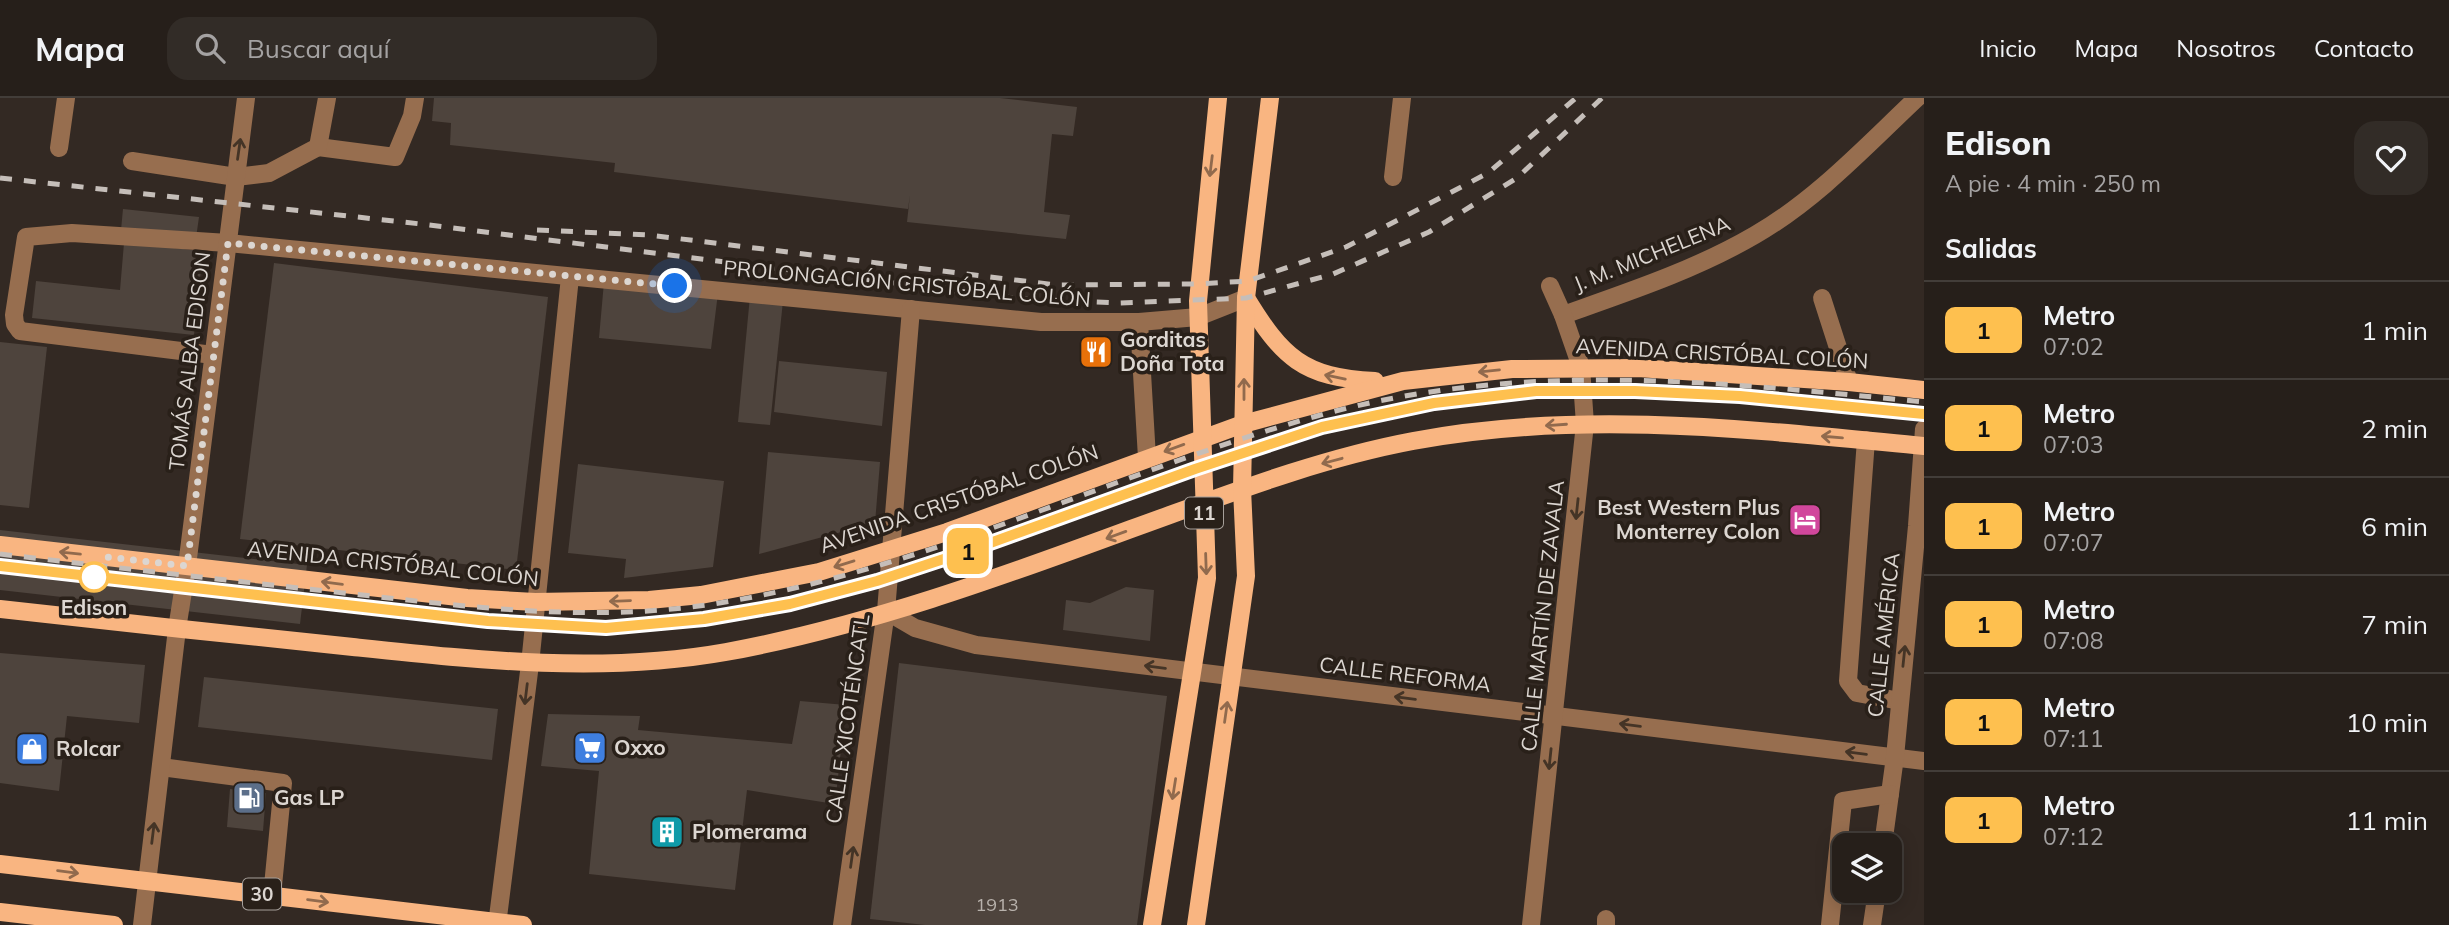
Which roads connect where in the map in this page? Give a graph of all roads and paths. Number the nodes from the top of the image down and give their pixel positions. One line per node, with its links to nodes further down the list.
1 (66, 98): 10 (street)
2 (246, 98): 12 (street, TOMÁS ALBA EDISON, one-way to 2)
3 (327, 98): 9 (street)
4 (415, 98): 9 (street)
5 (1218, 98): 21 (main road, 11, one-way to 21)
6 (1270, 98): 17 (main road, 11)
7 (1402, 98): 13 (street)
8 (1917, 98): 20 (street, J. M. MICHELENA)
9 (317, 147): 12 (street)
10 (59, 148)
11 (132, 161): 12 (street)
12 (236, 177): 14 (street, TOMÁS ALBA EDISON)
13 (1392, 177)
14 (228, 243): 15 (street, PROLONGACIÓN CRISTÓBAL COLÓN); 23 (street, TOMÁS ALBA EDISON); 23 (street, PROLONGACIÓN CRISTÓBAL COLÓN)
15 (570, 276): 19 (street, PROLONGACIÓN CRISTÓBAL COLÓN); 40 (street)
16 (1549, 286): 20 (street, CALLE MARTÍN DE ZAVALA)
17 (1246, 298): 21 (street, PROLONGACIÓN CRISTÓBAL COLÓN); 25 (main road, one-way to 17); 28 (main road, 11, one-way to 17)
18 (1822, 298): 26 (street)
19 (911, 309): 22 (street, PROLONGACIÓN CRISTÓBAL COLÓN); 38 (street, CALLE XICOTÉNCATL)
20 (1563, 315): 24 (street, CALLE MARTÍN DE ZAVALA)
21 (1198, 317): 22 (street, PROLONGACIÓN CRISTÓBAL COLÓN); 30 (main road, 11)
22 (1139, 322): 33 (street)
23 (214, 355): 39 (street, TOMÁS ALBA EDISON)
24 (1581, 367): 25 (main road, AVENIDA CRISTÓBAL COLÓN, one-way to 25); 26 (main road, AVENIDA CRISTÓBAL COLÓN); 29 (street, CALLE MARTÍN DE ZAVALA)
25 (1403, 382): 28 (main road, AVENIDA CRISTÓBAL COLÓN)
26 (1849, 382): 27 (main road, AVENIDA CRISTÓBAL COLÓN)
27 (1924, 390)
28 (1244, 424): 30 (main road, AVENIDA CRISTÓBAL COLÓN); 34 (main road, 11)
29 (1585, 424): 31 (main road, one-way to 29); 34 (main road, one-way to 34); 48 (street, CALLE MARTÍN DE ZAVALA, one-way to 48)
30 (1202, 438): 33 (main road, AVENIDA CRISTÓBAL COLÓN, one-way to 33); 35 (main road, 11)
31 (1866, 440): 32 (main road); 47 (street)
32 (1923, 440): 36 (street, CALLE AMÉRICA)
33 (1147, 458): 38 (main road, AVENIDA CRISTÓBAL COLÓN)
34 (1242, 489): 35 (main road); 46 (main road, 11)
35 (1203, 503): 42 (main road, one-way to 42); 45 (main road, 11, one-way to 45)
36 (1921, 527): 47 (street, CALLE AMÉRICA, one-way to 36)
37 (0, 545): 39 (main road, AVENIDA CRISTÓBAL COLÓN, one-way to 37)
38 (892, 550): 40 (main road, AVENIDA CRISTÓBAL COLÓN, one-way to 40); 42 (street, CALLE XICOTÉNCATL)
39 (187, 566): 40 (main road, AVENIDA CRISTÓBAL COLÓN, one-way to 39); 43 (street, TOMÁS ALBA EDISON)
40 (534, 602): 44 (street)
41 (0, 609): 43 (main road)
42 (886, 611): 44 (main road); 45 (street, CALLE REFORMA, one-way to 42); 63 (street, CALLE XICOTÉNCATL, one-way to 42)
43 (177, 629): 44 (main road); 51 (street, TOMÁS ALBA EDISON)
44 (530, 664): 59 (street, one-way to 59)
45 (1192, 671): 46 (street, CALLE REFORMA); 64 (main road, 11, one-way to 64)
46 (1231, 676): 48 (street, CALLE REFORMA, one-way to 46); 65 (main road, 11, one-way to 46)
47 (1900, 701): 49 (street, CALLE AMÉRICA)
48 (1555, 716): 49 (street, CALLE REFORMA, one-way to 48); 66 (street, CALLE MARTÍN DE ZAVALA, one-way to 66)
49 (1895, 757): 50 (street, CALLE REFORMA); 52 (street, CALLE AMÉRICA)
50 (1924, 761)
51 (160, 767): 55 (street, TOMÁS ALBA EDISON, one-way to 51); 56 (street)
52 (1889, 794): 53 (street, CALLE AMÉRICA); 67 (street)
53 (1884, 833)
54 (0, 864): 55 (main road, 30, one-way to 55)
55 (147, 881): 56 (main road, 30); 61 (street, TOMÁS ALBA EDISON)
56 (272, 896): 59 (main road, 30, one-way to 59)
57 (1875, 903): 68 (street)
58 (0, 912): 60 (main road)
59 (498, 924): 62 (main road, 30)
60 (114, 925)
61 (142, 925)
62 (523, 925)
63 (842, 925)
64 (1152, 925)
65 (1196, 925)
66 (1531, 925)
67 (1830, 925)
68 (1872, 925)

